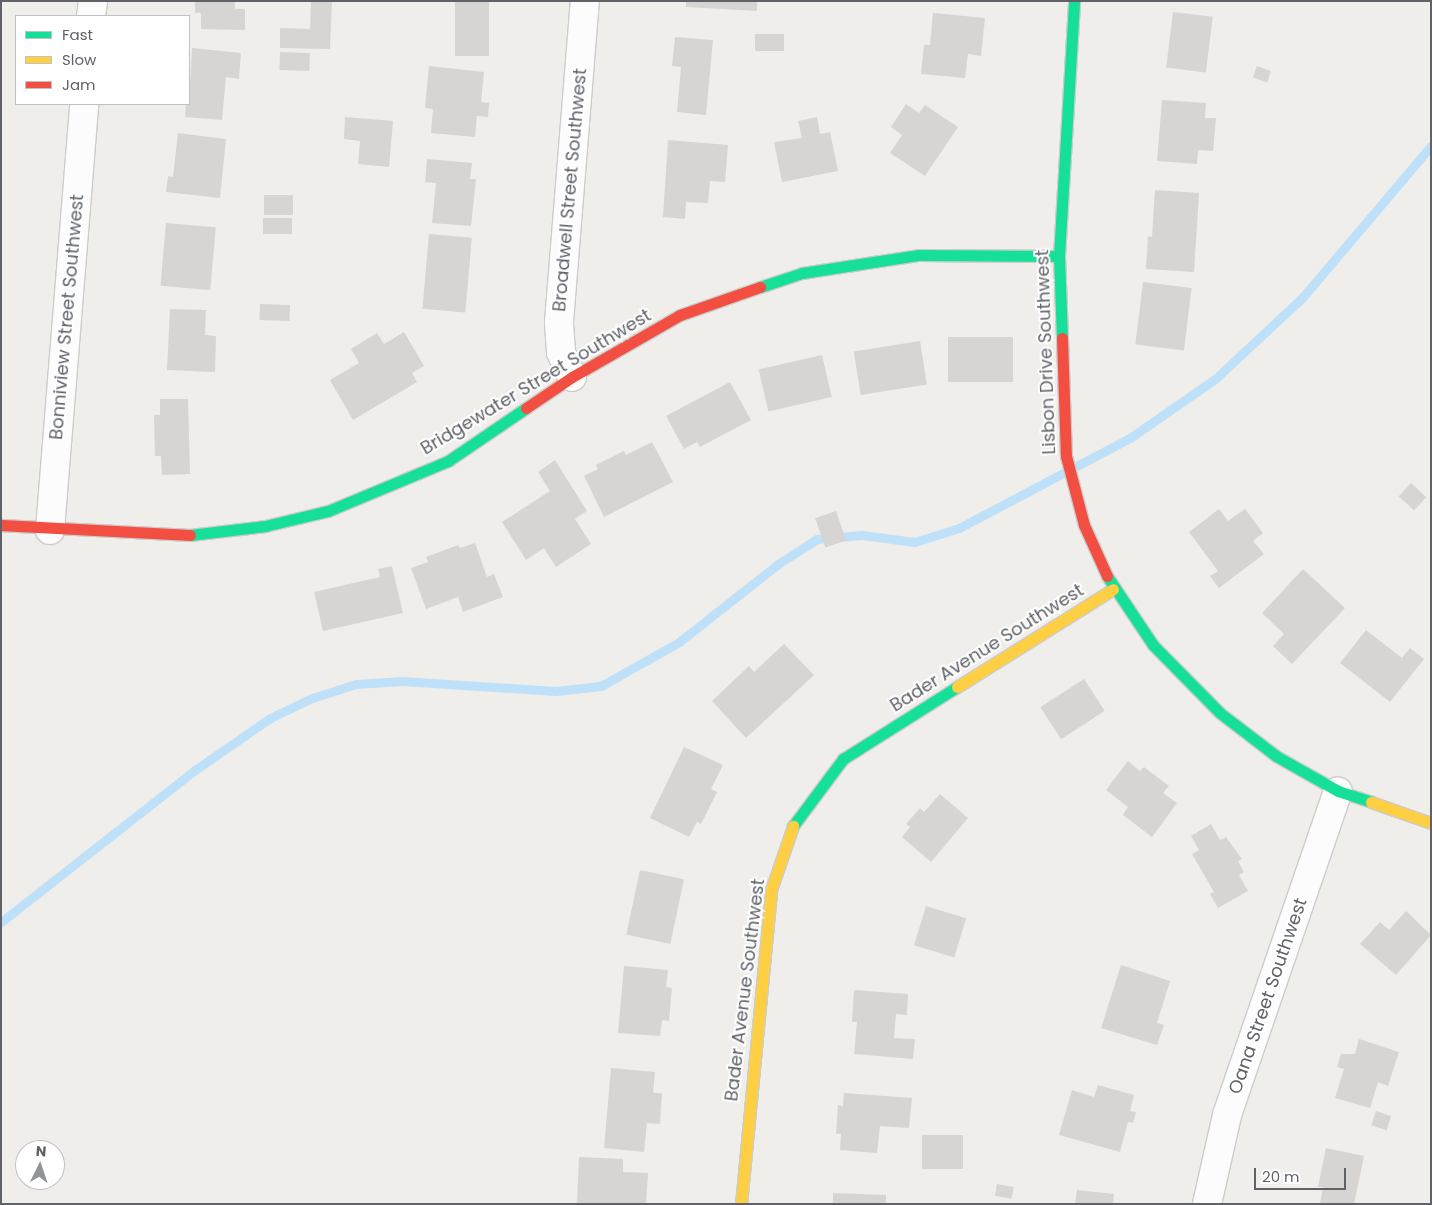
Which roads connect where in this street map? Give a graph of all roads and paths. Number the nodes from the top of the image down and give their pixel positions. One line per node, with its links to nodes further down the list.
1 (92, 1): 4 (street)
2 (585, 1): 7 (street, Broadwell Street Southwest)
3 (1074, 1): 6 (street, Lisbon Drive Southwest)
4 (91, 15)
5 (84, 105): 9 (street, Bonniview Street Southwest)
6 (1059, 256): 7 (street, Bridgewater Street Southwest); 10 (street, Lisbon Drive Southwest)
7 (572, 377): 9 (street, Bridgewater Street Southwest)
8 (1, 525): 9 (street, Bridgewater Street Southwest)
9 (50, 530)
10 (1113, 589): 11 (street, Lisbon Drive Southwest); 13 (street, Bader Avenue Southwest)
11 (1338, 791): 12 (street, Lisbon Drive Southwest); 14 (street, Oana Street Southwest)
12 (1431, 823)
13 (741, 1204)
14 (1207, 1204)

